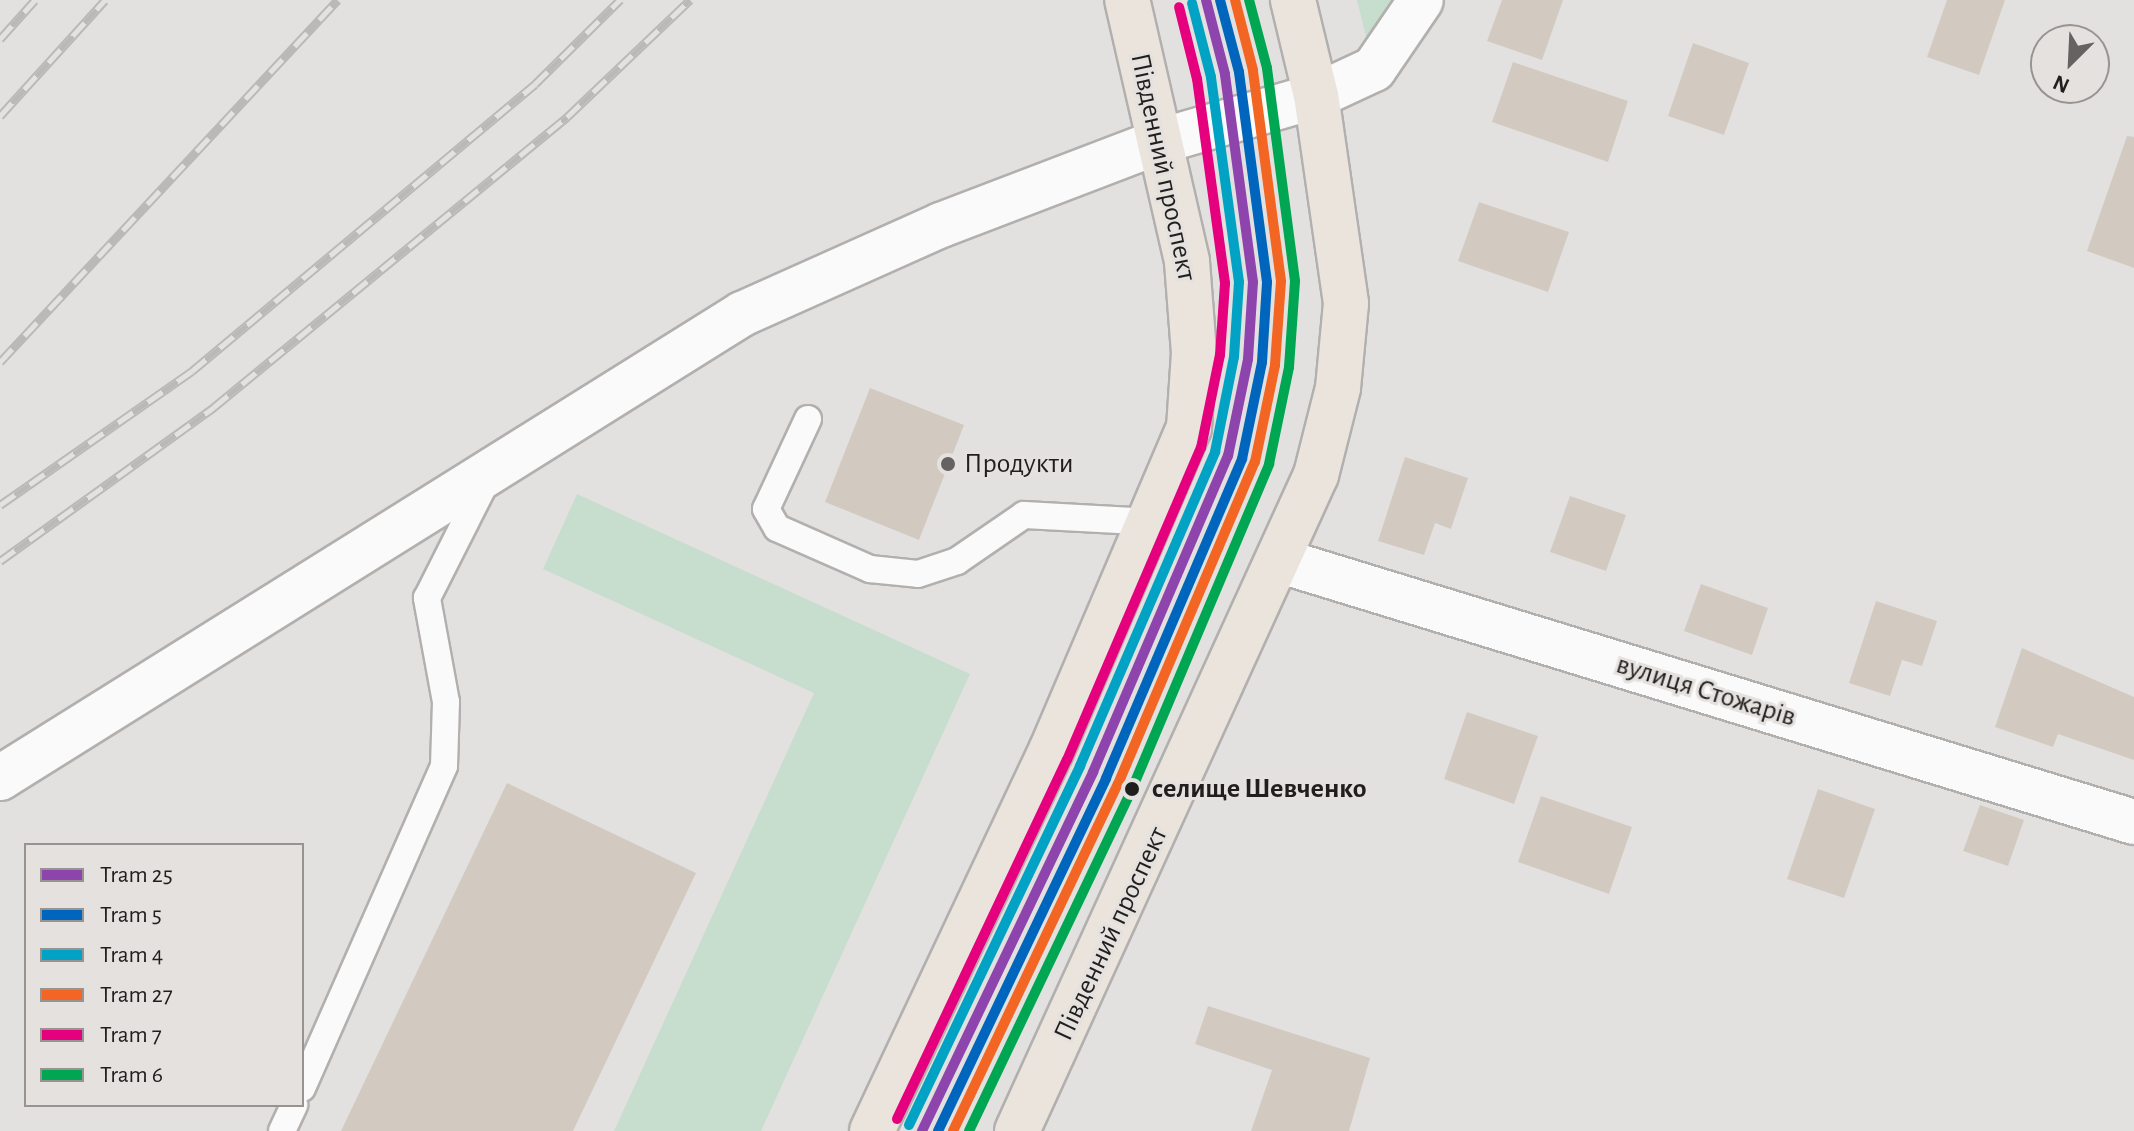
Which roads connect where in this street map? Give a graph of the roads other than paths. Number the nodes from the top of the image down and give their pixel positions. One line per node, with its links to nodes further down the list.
1 (1127, 0): 5 (main road, Південний проспект)
2 (1293, 0): 4 (main road, Південний проспект)
3 (1421, 0): 4 (street)
4 (1316, 96): 5 (street); 9 (main road, Південний проспект)
5 (1161, 141): 7 (street); 8 (main road, Південний проспект)
6 (808, 419): 8 (lane)
7 (492, 470): 10 (street); 12 (lane)
8 (1152, 522): 15 (main road, Південний проспект)
9 (1278, 560): 11 (street, вулиця Стожарів); 16 (main road, Південний проспект)
10 (0, 778)
11 (2134, 822)
12 (304, 1083)
13 (293, 1107): 14 (lane)
14 (282, 1131)
15 (872, 1131)
16 (1017, 1131)

